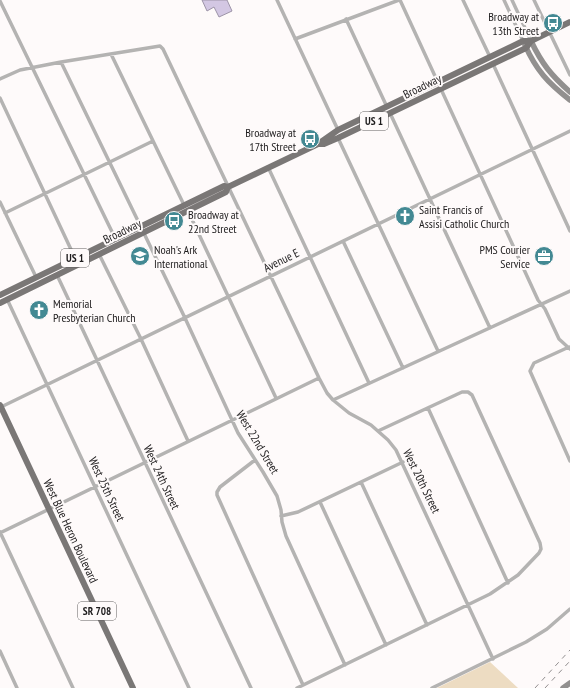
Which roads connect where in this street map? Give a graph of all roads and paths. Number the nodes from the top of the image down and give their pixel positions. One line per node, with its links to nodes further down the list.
1 (277, 0): 11 (street)
2 (399, 0): 8 (street); 22 (street)
3 (463, 0): 16 (street)
4 (504, 0): 12 (street)
5 (512, 0): 13 (street)
6 (534, 0): 10 (street)
7 (0, 1): 19 (street)
8 (346, 19): 11 (street); 27 (street)
9 (570, 22): 10 (main road, Broadway / US 1)
10 (549, 32): 13 (main road, Broadway / US 1); 20 (street)
11 (295, 39): 29 (street)
12 (523, 41): 13 (main road, Broadway / US 1); 14 (street); 16 (main road, Broadway / US 1)
13 (531, 41): 14 (main road, Broadway / US 1); 24 (street)
14 (526, 48): 18 (main road, Broadway / US 1); 26 (street)
15 (111, 54): 17 (street); 32 (street); 39 (street, West 20th Street)
16 (490, 57): 22 (main road, Broadway / US 1)
17 (61, 62): 19 (street); 35 (street, West 22nd Street)
18 (493, 64): 23 (main road, Broadway / US 1); 34 (street)
19 (32, 68): 21 (street); 38 (street)
20 (570, 75)
21 (0, 79)
22 (438, 82): 23 (street); 27 (main road, Broadway / US 1)
23 (441, 89): 28 (main road, Broadway / US 1); 37 (street)
24 (570, 92)
25 (0, 98): 40 (street)
26 (570, 100)
27 (387, 107): 29 (main road, Broadway / US 1)
28 (390, 113): 31 (main road, Broadway / US 1); 41 (street)
29 (338, 130): 33 (main road, Broadway / US 1)
30 (570, 131): 34 (street, Avenue E)
31 (338, 138): 33 (main road, Broadway / US 1); 46 (street)
32 (153, 141): 35 (street); 43 (street)
33 (318, 144): 36 (main road, Broadway / US 1)
34 (532, 149): 37 (street, Avenue E); 48 (street)
35 (109, 163): 38 (street); 47 (street, West 22nd Street)
36 (268, 167): 39 (main road, Broadway / US 1); 53 (street)
37 (480, 174): 41 (street, Avenue E); 63 (street)
38 (84, 175): 40 (street); 50 (street)
39 (228, 187): 43 (main road, Broadway / US 1); 44 (main road, Broadway / US 1); 56 (street, West 20th Street)
40 (45, 194): 45 (street); 54 (street)
41 (429, 199): 46 (street, Avenue E); 65 (street)
42 (0, 202): 45 (street)
43 (184, 205): 47 (main road, Broadway / US 1)
44 (188, 211): 49 (main road, Broadway / US 1); 60 (street)
45 (5, 213): 57 (street)
46 (379, 223): 51 (street, Avenue E); 68 (street)
47 (140, 226): 49 (street, West 22nd Street); 50 (main road, Broadway / US 1)
48 (570, 231)
49 (143, 233): 52 (main road, Broadway / US 1); 64 (street, West 22nd Street)
50 (115, 238): 54 (main road, Broadway / US 1)
51 (343, 240): 53 (street, Avenue E); 70 (street)
52 (99, 254): 55 (main road, Broadway / US 1); 66 (street)
53 (310, 257): 56 (street, Avenue E); 72 (street)
54 (75, 258): 57 (main road, Broadway / US 1)
55 (57, 275): 61 (main road, Broadway / US 1); 69 (street, West 24th Street)
56 (271, 276): 60 (street, Avenue E); 71 (street, West 20th Street)
57 (36, 277): 59 (main road, Broadway / US 1)
58 (570, 291): 63 (street)
59 (0, 295)
60 (229, 296): 64 (street, Avenue E); 74 (street)
61 (7, 299): 62 (main road, Broadway / US 1); 73 (street, West 25th Street)
62 (0, 302)
63 (541, 304): 65 (street); 67 (street)
64 (185, 318): 66 (street, Avenue E); 78 (street, West 22nd Street)
65 (490, 328): 68 (street)
66 (141, 339): 69 (street, Avenue E); 80 (street)
67 (570, 348): 82 (street)
68 (438, 351): 70 (street)
69 (97, 361): 73 (street, Avenue E); 84 (street, West 24th Street)
70 (403, 368): 72 (street)
71 (319, 378): 74 (street); 75 (street, West 20th Street)
72 (369, 383): 75 (street)
73 (47, 385): 76 (street, Avenue E); 86 (street, West 25th Street)
74 (276, 398): 78 (street)
75 (333, 400): 79 (street, West 20th Street)
76 (0, 407): 88 (main road, West Blue Heron Boulevard / SR 708)
77 (428, 408): 79 (street); 91 (street); 91 (street)
78 (232, 420): 80 (street); 81 (street, West 22nd Street)
79 (378, 431): 83 (street, West 20th Street)
80 (188, 441): 84 (street)
81 (255, 460): 89 (street, West 22nd Street); 100 (street)
82 (570, 461)
83 (403, 462): 85 (street); 92 (street, West 20th Street)
84 (144, 463): 86 (street); 105 (street, West 24th Street)
85 (361, 482): 87 (street); 94 (street)
86 (94, 487): 88 (street); 104 (street, West 25th Street)
87 (320, 502): 89 (street); 95 (street)
88 (49, 509): 90 (street); 103 (main road, West Blue Heron Boulevard / SR 708)
89 (282, 516): 98 (street, West 22nd Street)
90 (0, 533): 102 (street)
91 (508, 583): 92 (street)
92 (468, 605): 94 (street); 97 (street, West 20th Street)
93 (570, 609): 97 (street)
94 (427, 625): 95 (street)
95 (386, 645): 98 (street)
96 (0, 651): 101 (street)
97 (492, 659): 107 (street)
98 (345, 665): 100 (street)
99 (570, 683): 108 (street)
100 (303, 685): 106 (street)
101 (17, 688)
102 (73, 688)
103 (133, 688)
104 (189, 688)
105 (251, 688)
106 (297, 688)
107 (432, 688)
108 (563, 688)

